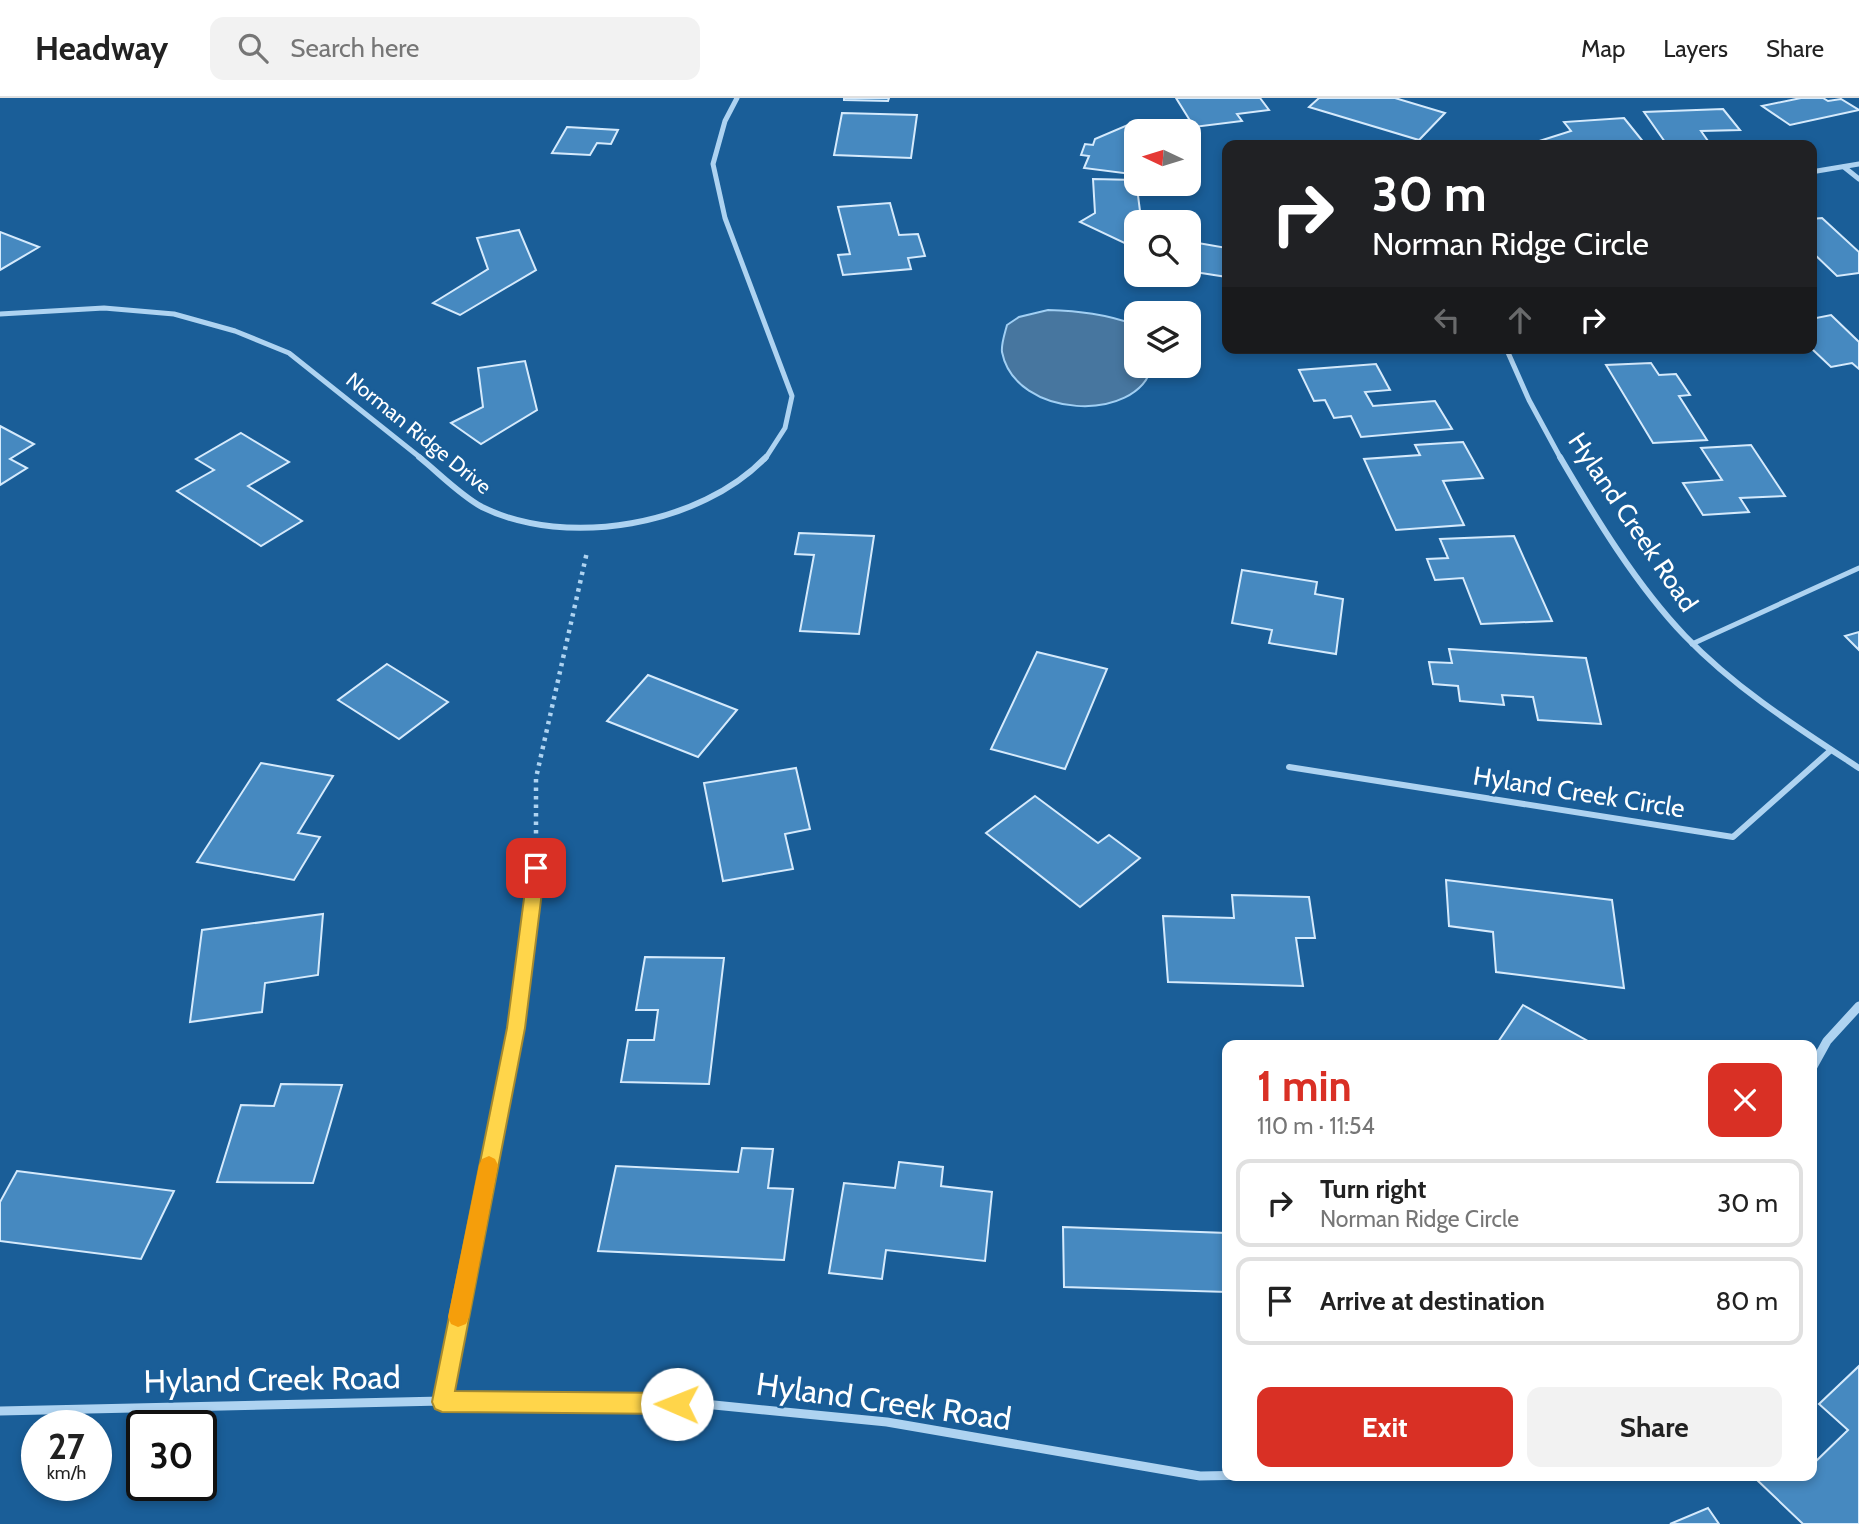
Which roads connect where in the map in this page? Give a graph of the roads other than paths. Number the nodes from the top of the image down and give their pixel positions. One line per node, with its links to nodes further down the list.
1 (737, 98): 6 (street, Norman Ridge Drive)
2 (1859, 164): 3 (street)
3 (1844, 167): 4 (street); 5 (street)
4 (1817, 171)
5 (1859, 180)
6 (0, 314)
7 (1508, 354): 9 (street, Hyland Creek Road)
8 (1859, 568): 9 (lane)
9 (1692, 643): 10 (street, Hyland Creek Road)
10 (1831, 750): 11 (street, Hyland Creek Circle); 12 (street, Hyland Creek Road)
11 (1289, 767)
12 (1859, 768)
13 (536, 868): 16 (street)
14 (1859, 1006): 15 (street)
15 (1817, 1059)
16 (442, 1402): 17 (street, Hyland Creek Road); 18 (street, Hyland Creek Road)
17 (0, 1411)
18 (1222, 1476)

